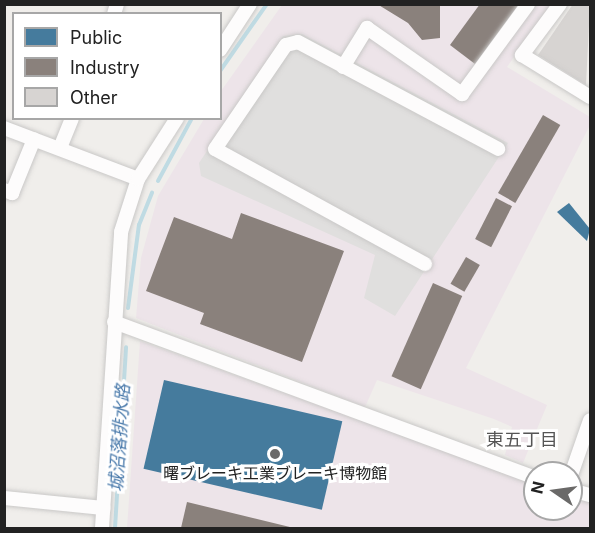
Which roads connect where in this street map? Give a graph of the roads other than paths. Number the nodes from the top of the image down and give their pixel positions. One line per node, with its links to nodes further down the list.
1 (250, 4): 4 (street)
2 (528, 4): 5 (street)
3 (560, 4): 6 (street)
4 (222, 47)
5 (343, 67): 12 (street); 15 (street)
6 (591, 97)
7 (71, 120): 11 (street)
8 (176, 120): 13 (street)
9 (4, 128): 10 (street)
10 (34, 139): 11 (street); 14 (street)
11 (60, 148): 13 (street)
12 (498, 149)
13 (138, 179): 16 (street)
14 (4, 190)
15 (425, 264)
16 (114, 322): 19 (street); 21 (street)
17 (590, 425): 18 (street)
18 (576, 461)
19 (523, 474)
20 (4, 498): 21 (street)
21 (103, 508): 22 (street)
22 (102, 528)

